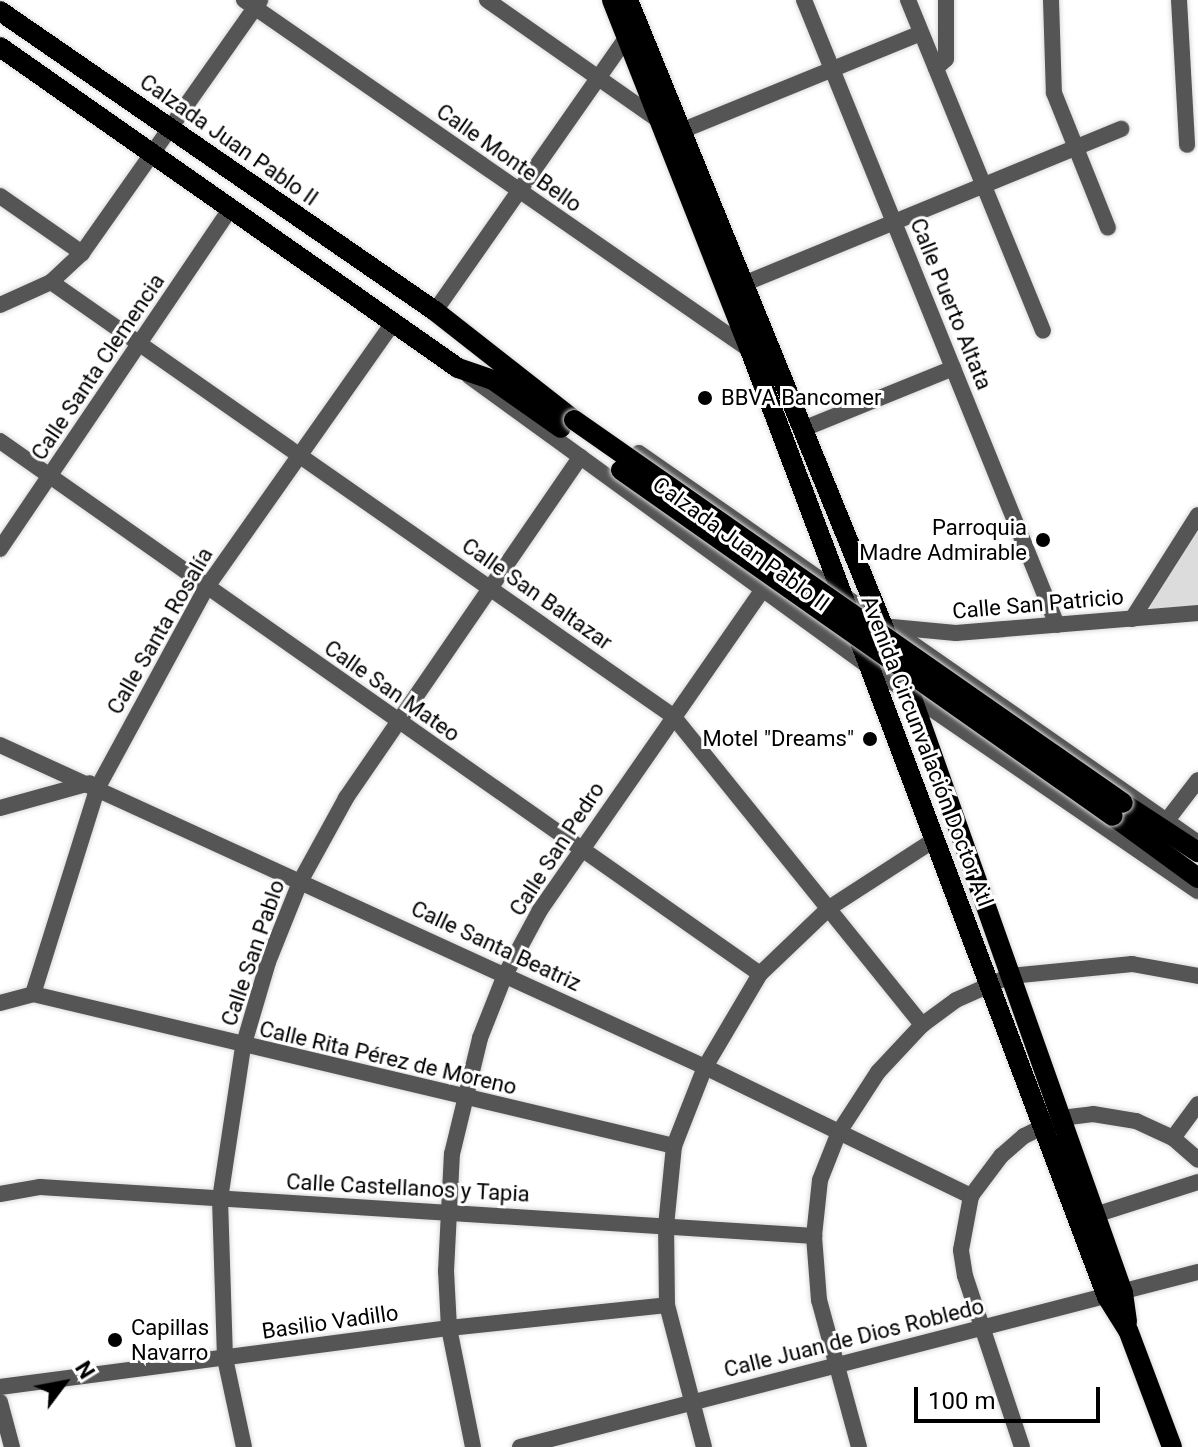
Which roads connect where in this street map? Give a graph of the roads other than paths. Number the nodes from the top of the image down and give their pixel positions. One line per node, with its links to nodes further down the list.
1 (487, 0): 16 (street)
2 (612, 0): 12 (main road, Avenida Circunvalación Doctor Atl)
3 (628, 0): 22 (main road, Avenida Circunvalación Doctor Atl)
4 (804, 0): 15 (street, Calle Puerto Altata)
5 (908, 0): 11 (street)
6 (946, 0): 14 (street)
7 (1051, 0): 24 (street)
8 (1179, 0): 17 (street)
9 (253, 3): 20 (street); 27 (street, Calle Monte Bello)
10 (0, 11): 20 (main road, Calzada Juan Pablo II)
11 (921, 33): 14 (street); 15 (street)
12 (627, 37): 16 (street); 19 (main road, Avenida Circunvalación Doctor Atl)
13 (0, 47): 25 (main road, Calzada Juan Pablo II)
14 (936, 68): 26 (street)
15 (833, 70): 22 (street); 30 (street, Calle Puerto Altata)
16 (598, 78): 19 (street); 27 (street)
17 (1183, 87): 18 (street); 23 (street)
18 (1198, 96)
19 (661, 122): 41 (main road, Avenida Circunvalación Doctor Atl)
20 (170, 128): 25 (street); 36 (main road, Calzada Juan Pablo II)
21 (1121, 129): 24 (street)
22 (681, 131): 34 (main road, Avenida Circunvalación Doctor Atl)
23 (1187, 145)
24 (1075, 147): 26 (street); 31 (street)
25 (152, 154): 29 (main road, Calzada Juan Pablo II); 32 (street)
26 (984, 183): 30 (street); 38 (street)
27 (518, 191): 36 (street); 41 (street, Calle Monte Bello)
28 (0, 196): 32 (street)
29 (230, 209): 37 (main road, Calzada Juan Pablo II); 40 (street, Calle Santa Clemencia)
30 (893, 219): 34 (street); 43 (street, Calle Puerto Altata)
31 (1108, 228)
32 (82, 253): 33 (street)
33 (51, 282): 35 (street); 40 (street, Calle San Baltazar)
34 (743, 284): 45 (main road, Avenida Circunvalación Doctor Atl)
35 (0, 305)
36 (435, 311): 39 (main road, Calzada Juan Pablo II)
37 (393, 323): 42 (main road, Calzada Juan Pablo II); 47 (street, Calle Santa Rosalía)
38 (1043, 331)
39 (470, 336): 44 (main road, Calzada Juan Pablo II); 52 (street, Calzada Juan Pablo II)
40 (141, 345): 47 (street, Calle San Baltazar); 49 (street, Calle Santa Clemencia)
41 (750, 350): 56 (main road, Avenida Circunvalación Doctor Atl)
42 (458, 368): 44 (main road, Calzada Juan Pablo II); 48 (street, Calzada Juan Pablo II)
43 (953, 368): 45 (street); 61 (street, Calle Puerto Altata)
44 (570, 426): 72 (main road, Calzada Juan Pablo II, bridge)
45 (803, 429): 60 (main road, Avenida Circunvalación Doctor Atl)
46 (0, 441): 49 (street, Calle San Mateo)
47 (300, 455): 53 (street, Calle San Baltazar); 54 (street, Calle Santa Rosalía)
48 (580, 457): 53 (street, Calle San Pablo); 55 (street, Calzada Juan Pablo II)
49 (51, 477): 51 (street, Calle Santa Clemencia); 54 (street, Calle San Mateo)
50 (1198, 515): 59 (street)
51 (0, 549)
52 (815, 575): 56 (street, Calzada Juan Pablo II); 58 (street)
53 (488, 587): 65 (street, Calle San Baltazar); 67 (street, Calle San Pablo)
54 (206, 588): 67 (street, Calle San Mateo); 70 (street, Calle Santa Rosalía)
55 (762, 590): 58 (street, Calzada Juan Pablo II); 65 (street, Calle San Pedro)
56 (841, 592): 60 (street, Calzada Juan Pablo II); 62 (main road, Avenida Circunvalación Doctor Atl)
57 (1198, 613): 59 (street, Calle San Patricio)
58 (796, 614): 62 (street, Calzada Juan Pablo II)
59 (1132, 619): 61 (street, Calle San Patricio)
60 (882, 625): 61 (street, Calle San Patricio); 63 (street, Calzada Juan Pablo II); 64 (main road, Avenida Circunvalación Doctor Atl)
61 (1057, 625)
62 (866, 664): 64 (street, Calzada Juan Pablo II); 74 (main road, Avenida Circunvalación Doctor Atl)
63 (971, 684): 66 (street); 73 (street, Calzada Juan Pablo II)
64 (911, 695): 66 (street, Calzada Juan Pablo II); 84 (main road, Avenida Circunvalación Doctor Atl)
65 (673, 716): 76 (street, Calle San Pedro); 81 (street, Calle San Baltazar)
66 (946, 718): 80 (street, Calzada Juan Pablo II)
67 (397, 721): 76 (street, Calle San Mateo); 79 (street, Calle San Pablo)
68 (0, 745): 70 (street, Calle Santa Beatriz)
69 (1198, 780): 73 (street)
70 (94, 785): 71 (street); 79 (street, Calle Santa Beatriz); 87 (street, Calle Santa Rosalía)
71 (0, 808)
72 (1118, 809): 77 (main road, Calzada Juan Pablo II); 78 (main road, Calzada Juan Pablo II)
73 (1168, 819): 75 (street, Calzada Juan Pablo II)
74 (934, 840): 81 (street); 86 (main road, Avenida Circunvalación Doctor Atl)
75 (1198, 843)
76 (580, 848): 82 (street, Calle San Mateo); 83 (street, Calle San Pedro)
77 (1198, 852)
78 (1198, 878)
79 (301, 880): 83 (street, Calle Santa Beatriz); 90 (street, Calle San Pablo)
80 (1198, 891)
81 (829, 908): 82 (street); 89 (street, Calle San Baltazar)
82 (760, 974): 91 (street)
83 (505, 975): 91 (street, Calle Santa Beatriz); 92 (street, Calle San Pedro)
84 (1010, 976): 85 (street); 86 (street); 94 (main road, Avenida Circunvalación Doctor Atl)
85 (1198, 976)
86 (989, 983): 89 (street); 94 (main road, Avenida Circunvalación Doctor Atl)
87 (33, 994): 88 (street, Calle Rita Pérez de Moreno); 90 (street, Calle Rita Pérez de Moreno)
88 (0, 1003)
89 (922, 1025): 95 (street)
90 (243, 1047): 92 (street, Calle Rita Pérez de Moreno); 102 (street, Calle San Pablo)
91 (705, 1067): 95 (street, Calle Santa Beatriz); 97 (street)
92 (462, 1097): 97 (street, Calle Rita Pérez de Moreno); 103 (street, Calle San Pedro)
93 (1198, 1104): 96 (street)
94 (1053, 1121): 96 (street); 101 (street); 104 (main road, Avenida Circunvalación Doctor Atl); 108 (main road, Avenida Circunvalación Doctor Atl)
95 (839, 1132): 101 (street, Calle Santa Beatriz); 106 (street)
96 (1173, 1138): 98 (street)
97 (674, 1146): 105 (street)
98 (1198, 1160)
99 (1198, 1182): 104 (street)
100 (0, 1194): 102 (street, Calle Castellanos y Tapia)
101 (971, 1196): 111 (street)
102 (220, 1199): 103 (street, Calle Castellanos y Tapia); 112 (street, Calle San Pablo)
103 (447, 1212): 105 (street, Calle Castellanos y Tapia); 110 (street, Calle San Pedro)
104 (1095, 1215): 108 (main road, Avenida Circunvalación Doctor Atl)
105 (666, 1226): 106 (street, Calle Castellanos y Tapia); 109 (street)
106 (814, 1236): 113 (street)
107 (1198, 1272): 108 (street, Calle Juan de Dios Robledo)
108 (1115, 1295): 111 (street, Calle Juan de Dios Robledo); 124 (main road)
109 (667, 1305): 110 (street, Basilio Vadillo); 116 (street)
110 (449, 1328): 112 (street, Basilio Vadillo); 120 (street, Calle San Pedro)
111 (981, 1330): 113 (street, Calle Juan de Dios Robledo); 117 (street)
112 (225, 1358): 114 (street, Basilio Vadillo); 119 (street, Calle San Pablo)
113 (837, 1365): 116 (street, Calle Juan de Dios Robledo); 123 (street)
114 (0, 1387)
115 (0, 1402): 118 (street)
116 (689, 1402): 121 (street, Calle Juan de Dios Robledo); 122 (street)
117 (1015, 1445)
118 (12, 1447)
119 (244, 1447)
120 (473, 1447)
121 (520, 1447)
122 (704, 1447)
123 (859, 1447)
124 (1172, 1447)

